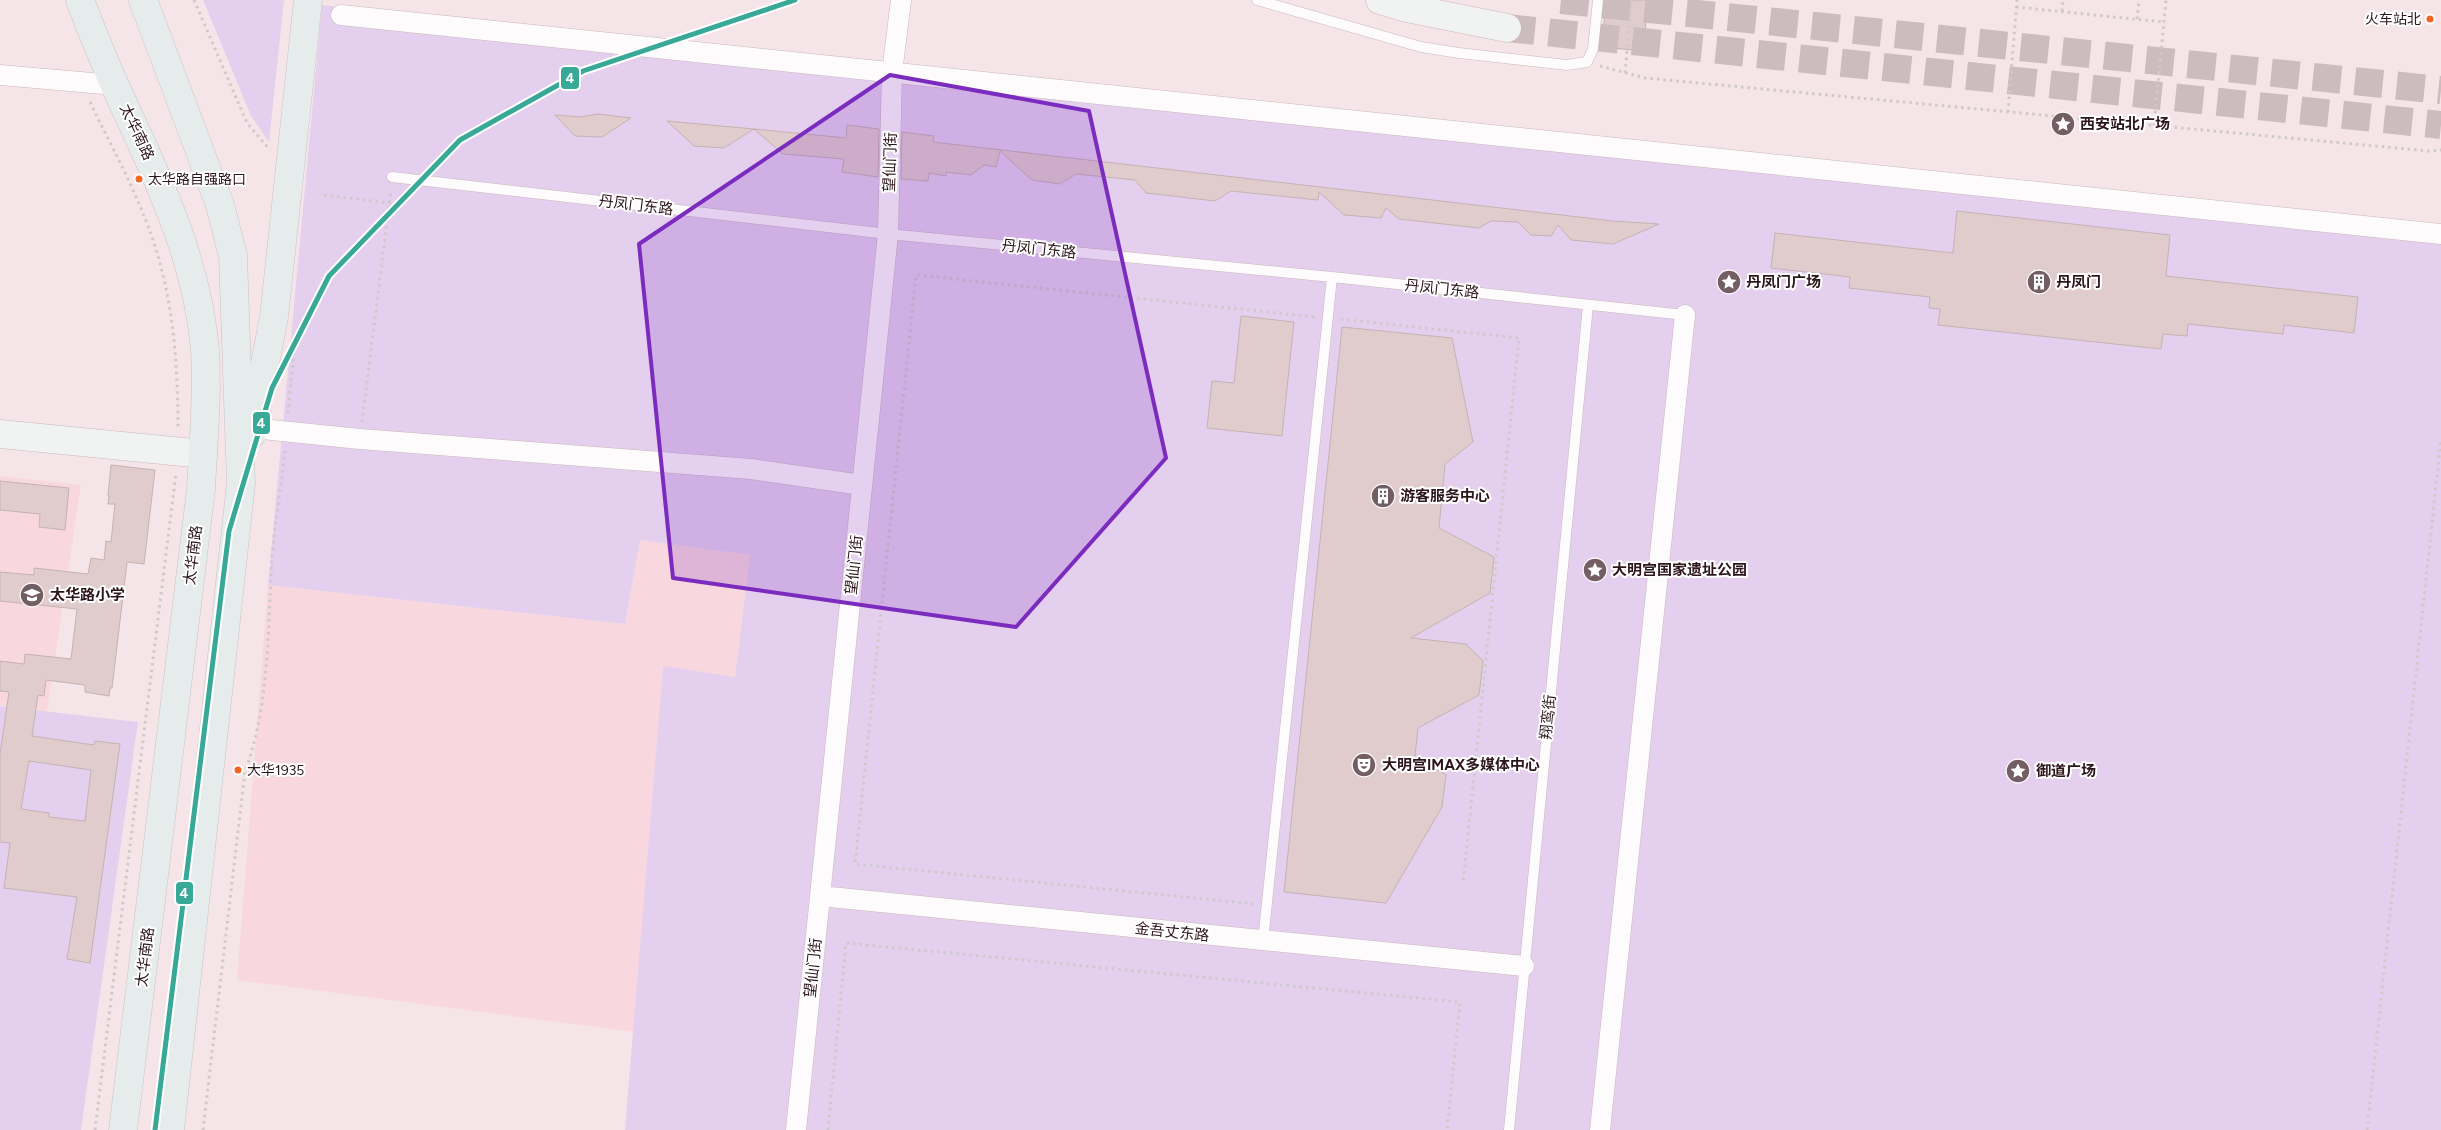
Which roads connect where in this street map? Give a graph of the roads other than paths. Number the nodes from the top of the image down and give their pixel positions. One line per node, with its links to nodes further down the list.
1 (80, 0): 12 (main road, 太华南路)
2 (143, 0): 22 (main road)
3 (308, 0): 19 (main road)
4 (901, 0): 10 (street, 望仙门街)
5 (1258, 0): 7 (lane)
6 (1380, 0): 9 (street)
7 (1598, 0)
8 (340, 15): 10 (street)
9 (1507, 28)
10 (892, 73): 14 (street, 望仙门街); 15 (street)
11 (0, 75): 12 (street)
12 (115, 85): 21 (main road, 太华南路)
13 (392, 177): 14 (lane, 丹凤门东路)
14 (888, 234): 16 (lane, 丹凤门东路); 23 (street, 望仙门街)
15 (2441, 234)
16 (1332, 277): 17 (lane, 丹凤门东路); 25 (lane)
17 (1588, 305): 18 (lane, 丹凤门东路); 26 (lane, 翔鸾街)
18 (1685, 315): 31 (street)
19 (252, 428): 22 (main road); 23 (street)
20 (0, 434): 21 (street)
21 (191, 453): 27 (main road, 太华南路)
22 (241, 483): 28 (main road)
23 (862, 485): 24 (street, 望仙门街)
24 (820, 896): 25 (street, 金吾丈东路); 29 (street, 望仙门街)
25 (1263, 940): 26 (street, 金吾丈东路)
26 (1524, 966): 30 (lane, 翔鸾街)
27 (123, 1130)
28 (170, 1130)
29 (796, 1130)
30 (1508, 1130)
31 (1600, 1130)

